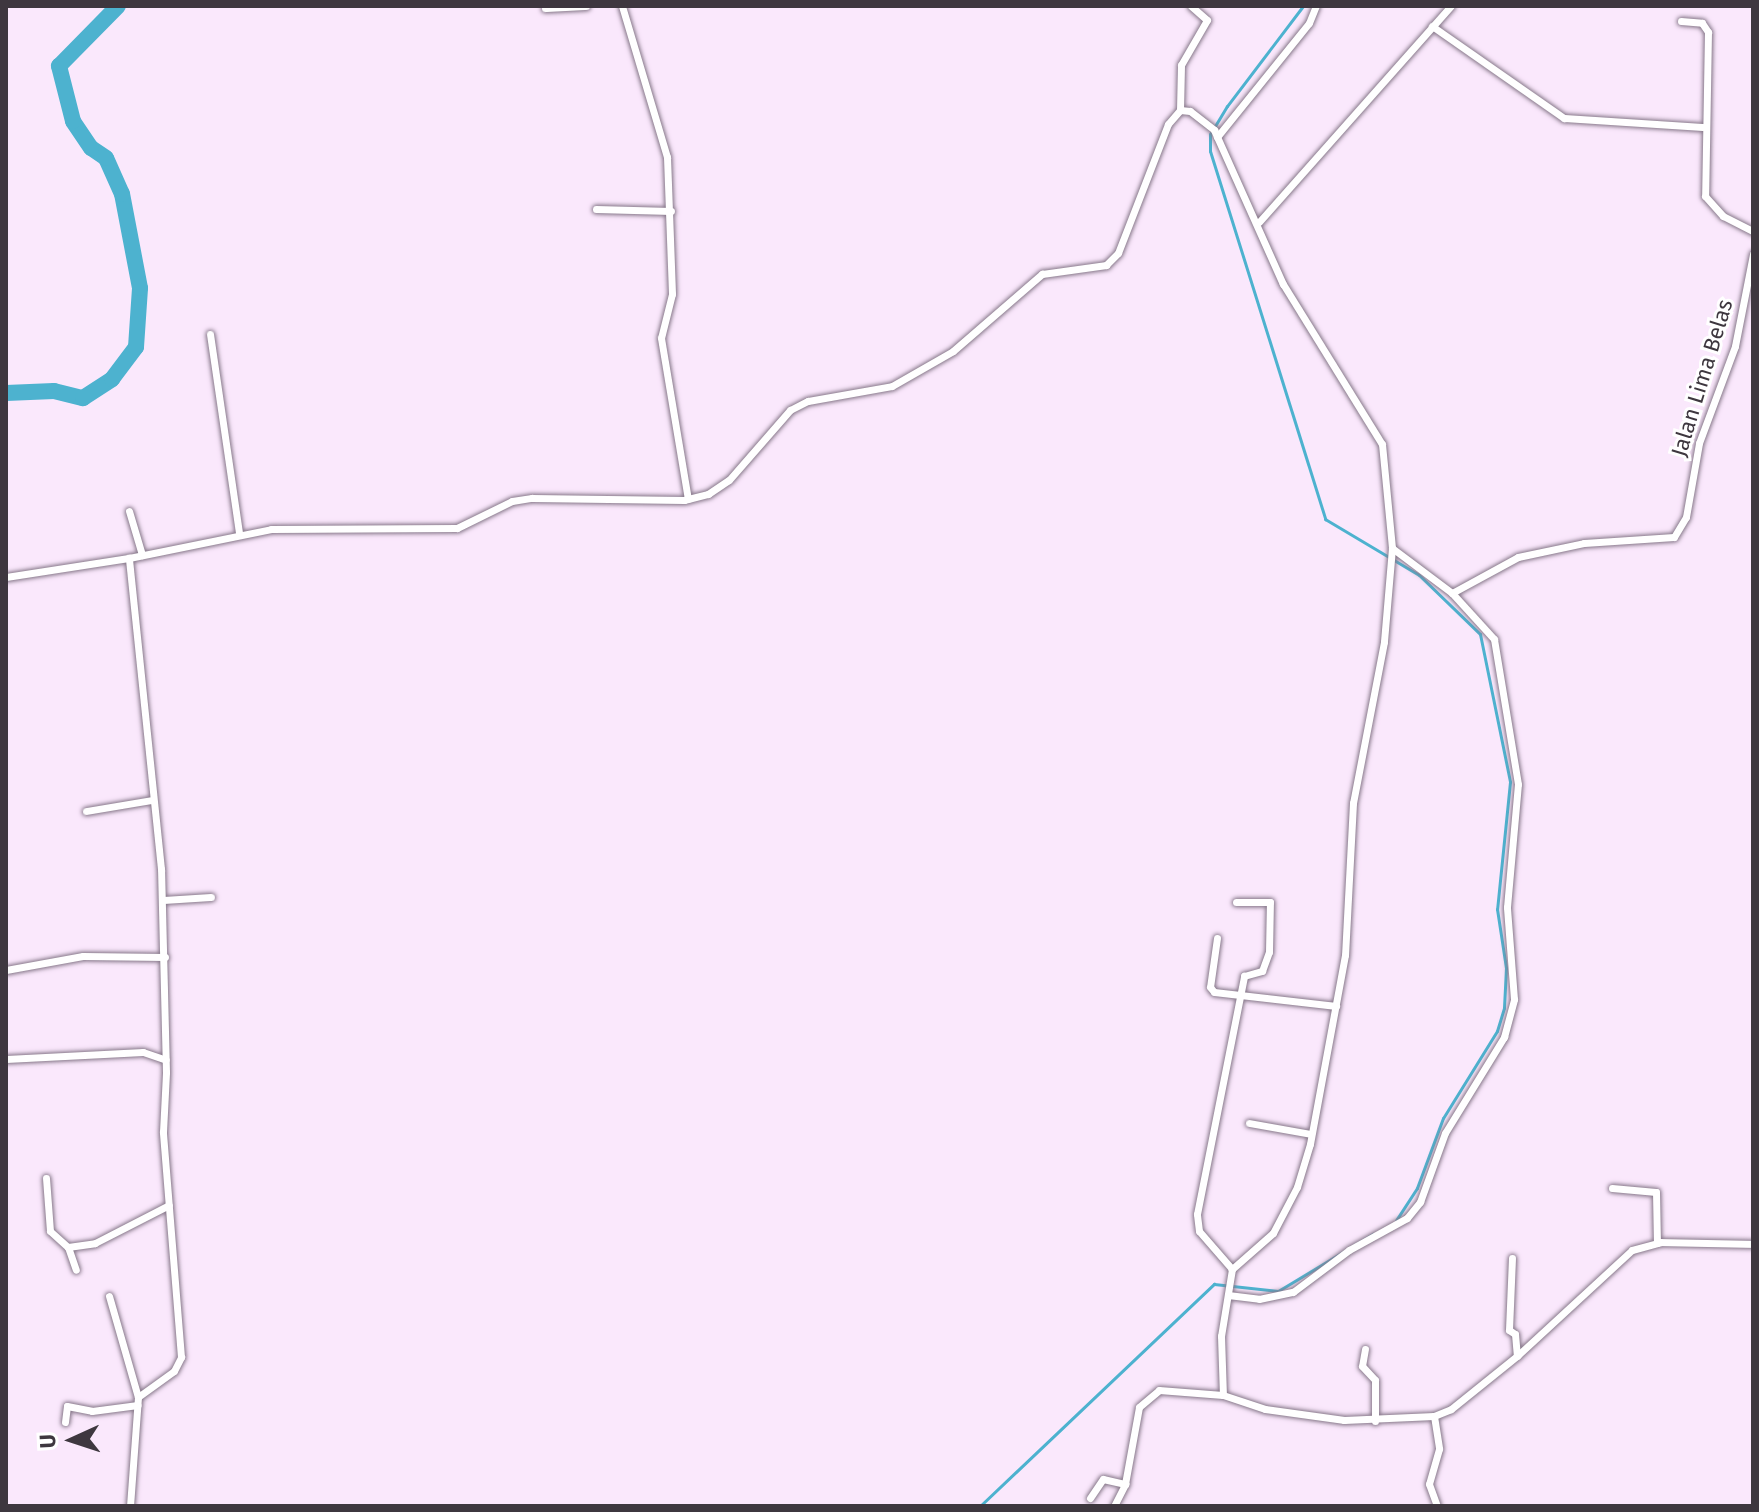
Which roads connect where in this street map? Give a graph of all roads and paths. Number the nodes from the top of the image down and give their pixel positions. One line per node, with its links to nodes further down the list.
1 (586, 6): 6 (street)
2 (622, 6): 13 (street)
3 (1191, 6): 9 (street)
4 (1316, 6): 11 (street)
5 (1451, 6): 8 (street)
6 (545, 8)
7 (1681, 21): 10 (street)
8 (1432, 26): 10 (street); 14 (street)
9 (1180, 110): 11 (street); 18 (street)
10 (1703, 127): 15 (street)
11 (1213, 130): 14 (street)
12 (596, 209): 13 (street)
13 (671, 211): 18 (street)
14 (1259, 222): 21 (street)
15 (1753, 231)
16 (1753, 254): 25 (street, Jalan Lima Belas)
17 (210, 334): 20 (street)
18 (688, 499): 20 (street)
19 (129, 511): 22 (street)
20 (239, 534): 22 (street)
21 (1392, 551): 25 (street); 35 (street)
22 (142, 555): 23 (street)
23 (129, 558): 24 (street); 26 (street)
24 (6, 577)
25 (1452, 593): 49 (street)
26 (152, 800): 27 (street); 29 (street)
27 (86, 811)
28 (211, 897): 29 (street)
29 (163, 900): 32 (street)
30 (1236, 902): 34 (street)
31 (1217, 938): 34 (street)
32 (165, 957): 33 (street); 37 (street)
33 (6, 970)
34 (1239, 995): 35 (street); 48 (street)
35 (1336, 1006): 39 (street)
36 (6, 1059): 37 (street)
37 (166, 1060): 42 (street)
38 (1249, 1123): 39 (street)
39 (1311, 1134): 48 (street)
40 (46, 1178): 45 (street)
41 (1612, 1188): 43 (street)
42 (169, 1205): 45 (street); 54 (street)
43 (1657, 1243): 44 (street); 52 (street)
44 (1753, 1244)
45 (68, 1247): 47 (street)
46 (1512, 1258): 52 (street)
47 (76, 1270)
48 (1232, 1271): 49 (street)
49 (1228, 1293): 53 (street)
50 (109, 1296): 54 (street)
51 (1365, 1349): 56 (street)
52 (1517, 1356): 55 (street)
53 (1223, 1395): 56 (street); 58 (street)
54 (138, 1401): 57 (street); 60 (street)
55 (1434, 1416): 56 (street); 62 (street)
56 (1375, 1421)
57 (65, 1422)
58 (1125, 1484): 59 (street); 61 (street)
59 (1090, 1498)
60 (130, 1506)
61 (1114, 1506)
62 (1437, 1506)

